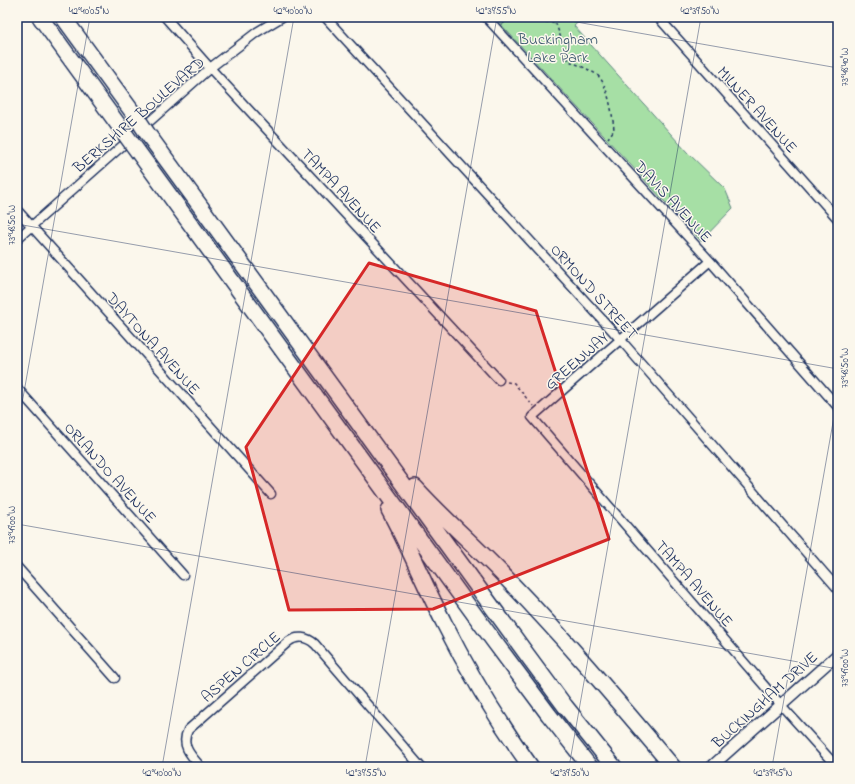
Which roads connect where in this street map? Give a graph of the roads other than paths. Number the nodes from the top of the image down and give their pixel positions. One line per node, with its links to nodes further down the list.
1 (63, 17): 18 (highway)
2 (166, 17): 8 (street, TAMPA AVENUE)
3 (282, 17): 8 (street, BERKSHIRE BOULEVARD)
4 (325, 17): 14 (street, ORMOND STREET)
5 (486, 17): 13 (street, DAVIS AVENUE)
6 (658, 17): 10 (street, MILNER AVENUE)
7 (41, 18): 20 (highway)
8 (210, 68): 11 (street, BERKSHIRE BOULEVARD); 15 (street, TAMPA AVENUE)
9 (17, 210): 11 (street, DAYTONA AVENUE)
10 (838, 219)
11 (31, 226): 12 (street, BERKSHIRE BOULEVARD); 21 (street, DAYTONA AVENUE)
12 (17, 239)
13 (710, 261): 14 (street, GREENWAY); 17 (street, DAVIS AVENUE)
14 (620, 339): 19 (street, GREENWAY); 24 (street, ORMOND STREET)
15 (499, 380)
16 (17, 388): 23 (street, ORLANDO AVENUE)
17 (838, 407)
18 (348, 409): 32 (highway); 33 (highway)
19 (535, 414): 27 (street, TAMPA AVENUE)
20 (344, 436): 30 (highway); 31 (highway)
21 (271, 494)
22 (17, 567): 26 (street)
23 (183, 575)
24 (838, 589)
25 (838, 654): 27 (street, BUCKINGHAM DRIVE)
26 (115, 678)
27 (781, 705): 34 (street, BUCKINGHAM DRIVE); 35 (street, TAMPA AVENUE)
28 (201, 767): 29 (street, ASPEN CIRCLE)
29 (421, 767)
30 (531, 767)
31 (590, 767)
32 (614, 767)
33 (673, 767)
34 (711, 767)
35 (837, 767)

